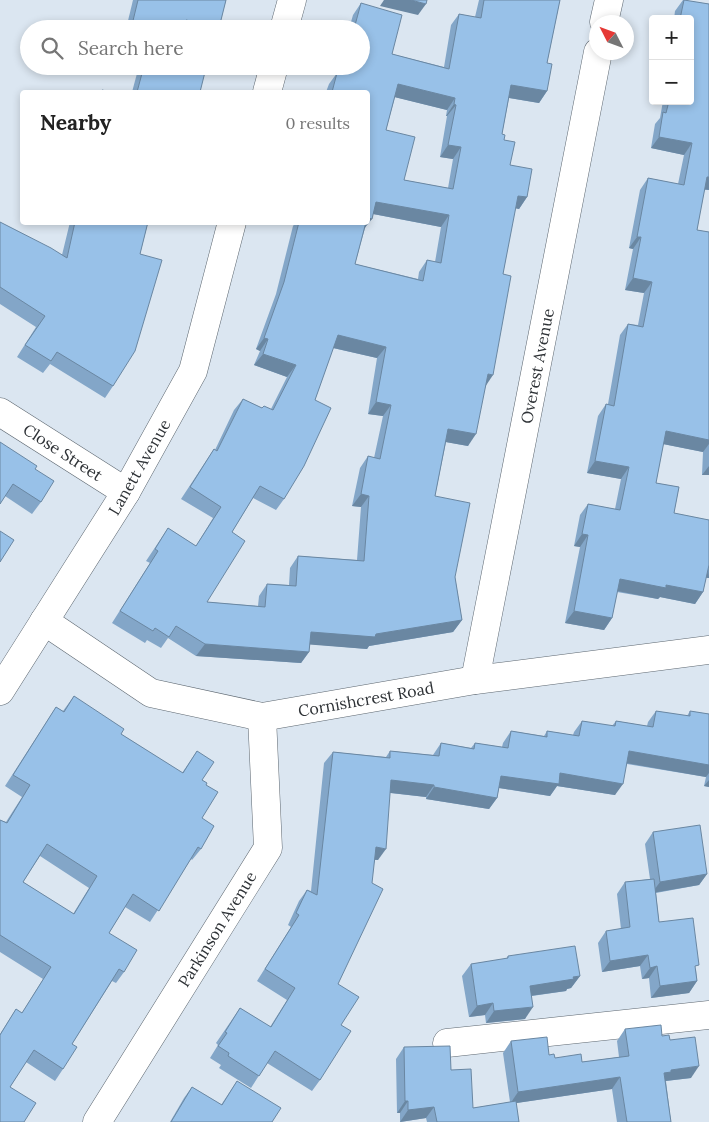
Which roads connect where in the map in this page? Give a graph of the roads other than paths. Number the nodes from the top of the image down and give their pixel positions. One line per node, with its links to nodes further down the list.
1 (292, 0): 4 (street)
2 (609, 0): 3 (street)
3 (606, 15)
4 (286, 20)
5 (596, 60): 13 (street, Overest Avenue)
6 (272, 75): 7 (street)
7 (268, 90)
8 (231, 225): 10 (street, Lanett Avenue)
9 (0, 412): 10 (street, Close Street)
10 (126, 492): 11 (street, Lanett Avenue)
11 (44, 621): 14 (street, Lanett Avenue); 15 (street, Cornishcrest Road)
12 (709, 650): 13 (street, Cornishcrest Road)
13 (475, 680): 15 (street, Cornishcrest Road)
14 (0, 692)
15 (262, 717): 18 (street, Parkinson Avenue)
16 (709, 1015): 17 (street)
17 (447, 1043)
18 (96, 1122)

